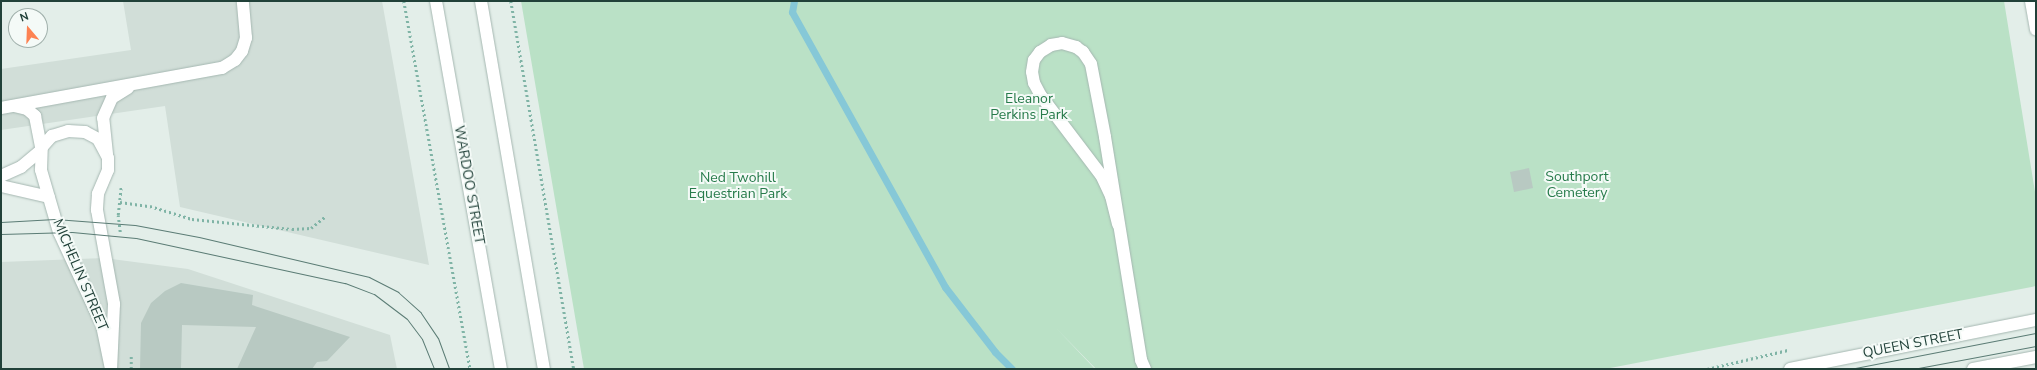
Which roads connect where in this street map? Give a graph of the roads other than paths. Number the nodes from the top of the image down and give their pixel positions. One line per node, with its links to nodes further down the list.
1 (243, 1): 6 (street)
2 (436, 1): 18 (street, WARDOO STREET)
3 (481, 1): 19 (street)
4 (2031, 1): 5 (street)
5 (2036, 30)
6 (141, 84): 7 (street); 9 (street, MICHELIN STREET)
7 (7, 107): 8 (street, MICHELIN STREET)
8 (41, 149): 9 (street); 10 (street); 12 (street, MICHELIN STREET)
9 (107, 155): 17 (street, MICHELIN STREET)
10 (1, 176)
11 (1, 186): 12 (street)
12 (49, 197): 17 (street, MICHELIN STREET)
13 (1118, 224): 13 (street); 20 (street)
14 (2036, 320): 21 (street, QUEEN STREET)
15 (2036, 357): 16 (street)
16 (1990, 367): 22 (street)
17 (111, 369)
18 (501, 369)
19 (544, 369)
20 (1145, 369)
21 (1790, 369)
22 (1974, 369)

